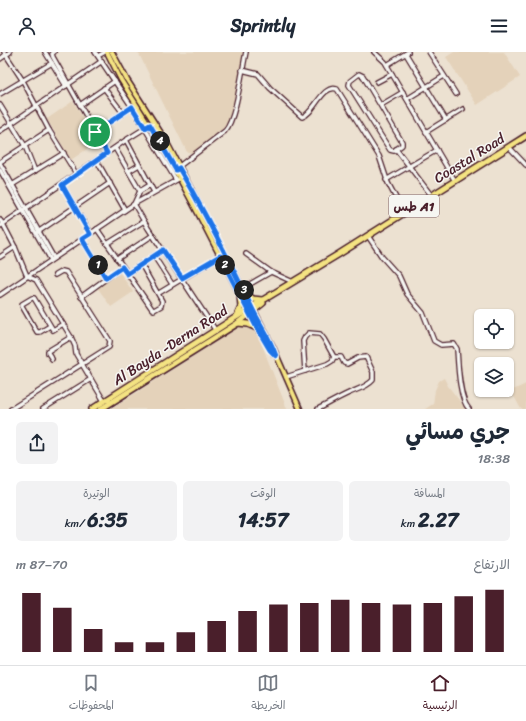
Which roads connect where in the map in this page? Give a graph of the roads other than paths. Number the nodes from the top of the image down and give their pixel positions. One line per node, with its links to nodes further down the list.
1 (45, 52): 15 (street)
2 (54, 52): 23 (street)
3 (95, 52): 12 (street)
4 (106, 52): 12 (street); 39 (main road)
5 (112, 52): 59 (main road)
6 (246, 52): 17 (street)
7 (374, 52): 16 (street)
8 (429, 52): 19 (street)
9 (6, 53): 11 (street); 13 (street); 20 (street)
10 (407, 53): 16 (street); 24 (street)
11 (0, 54)
12 (98, 56): 14 (street)
13 (0, 59)
14 (102, 61): 21 (street); 23 (street)
15 (52, 63): 20 (street); 23 (street)
16 (387, 66): 18 (street)
17 (242, 70): 59 (street); 66 (street)
18 (392, 74): 22 (street); 26 (street)
19 (444, 76): 24 (street); 28 (street)
20 (23, 81): 27 (street); 33 (street)
21 (115, 81): 25 (street); 34 (street)
22 (377, 82)
23 (67, 85): 31 (street); 33 (street)
24 (426, 87): 29 (street); 37 (street)
25 (104, 88): 31 (street); 36 (street)
26 (403, 92): 29 (street); 32 (street)
27 (0, 94)
28 (456, 94)
29 (407, 99): 44 (street)
30 (0, 105): 38 (street)
31 (80, 105): 43 (street)
32 (380, 105): 50 (street); 50 (street)
33 (36, 106): 38 (street); 42 (street)
34 (132, 107): 36 (street); 40 (street)
35 (463, 109): 37 (street)
36 (123, 113): 43 (street)
37 (446, 120): 44 (street)
38 (11, 123): 41 (street); 47 (street)
39 (150, 125): 40 (street); 59 (main road)
40 (145, 128): 46 (street); 65 (street)
41 (0, 130)
42 (49, 130): 47 (street); 52 (street)
43 (95, 132): 53 (street)
44 (426, 132): 51 (street)
45 (526, 136): 48 (highway, Coastal Road / طس A1)
46 (126, 140): 49 (street); 56 (street)
47 (24, 146): 55 (street); 61 (street)
48 (509, 147): 57 (street); 67 (highway, Coastal Road / طس A1)
49 (115, 148): 53 (street); 62 (street)
50 (396, 149): 58 (street)
51 (437, 150): 58 (street); 67 (street)
52 (64, 153): 61 (street); 63 (street)
53 (107, 153): 54 (street)
54 (97, 161): 63 (street); 68 (street)
55 (0, 163): 71 (street)
56 (139, 165): 62 (street); 70 (street)
57 (526, 166)
58 (408, 167): 66 (street); 74 (street)
59 (178, 169): 64 (main road); 65 (main road)
60 (0, 170): 71 (street)
61 (35, 171): 71 (street)
62 (129, 171): 72 (street)
63 (77, 175): 69 (street)
64 (184, 176): 65 (street); 109 (main road)
65 (178, 179): 73 (street); 94 (main road)
66 (386, 180): 79 (street)
67 (455, 181): 74 (highway, Coastal Road / طس A1)
68 (110, 183): 76 (street); 78 (street)
69 (62, 185): 76 (street); 77 (street)
70 (150, 185): 72 (street); 73 (street)
71 (11, 186): 77 (street)
72 (140, 191): 75 (street)
73 (154, 192): 75 (street)
74 (432, 195): 79 (highway, Coastal Road / طس A1)
75 (134, 204): 78 (street); 81 (street)
76 (74, 207): 84 (street); 85 (street)
77 (25, 210): 82 (street); 84 (street)
78 (125, 210): 83 (street)
79 (404, 213): 87 (highway, Coastal Road / طس A1)
80 (0, 220): 82 (street)
81 (144, 221): 86 (street); 89 (street)
82 (1, 225): 90 (street)
83 (97, 229): 85 (street); 89 (street)
84 (37, 232): 96 (street)
85 (90, 234): 88 (street)
86 (153, 235): 91 (street); 97 (street)
87 (368, 236): 104 (highway, Coastal Road / طس A1); 137 (street)
88 (82, 239): 96 (street); 105 (street)
89 (107, 244): 97 (street)
90 (15, 247): 95 (street); 103 (street)
91 (163, 250): 93 (street); 106 (street)
92 (246, 254): 100 (street)
93 (154, 256): 98 (street); 108 (street)
94 (220, 256): 106 (street); 111 (main road)
95 (0, 257)
96 (52, 259): 103 (street)
97 (117, 259): 99 (street)
98 (141, 264): 101 (street); 110 (street)
99 (122, 267): 101 (street); 105 (street)
100 (271, 272): 107 (street); 109 (street)
101 (127, 274): 110 (street)
102 (55, 275): 113 (street)
103 (27, 276): 112 (street); 118 (street)
104 (302, 277): 107 (highway, Al Bayda -Derna Road / طس A1); 115 (highway)
105 (106, 278): 113 (street)
106 (182, 278): 108 (street); 121 (street)
107 (293, 282): 114 (highway, Al Bayda -Derna Road / طس A1)
108 (172, 284): 110 (street)
109 (243, 288): 111 (main road)
110 (158, 293)
111 (243, 294): 114 (highway); 115 (main road); 116 (highway)
112 (0, 295)
113 (81, 297): 126 (street)
114 (263, 300): 115 (highway, Al Bayda -Derna Road / طس A1)
115 (251, 311): 116 (highway, Al Bayda -Derna Road / طس A1); 117 (highway, Al Bayda -Derna Road / طس A1); 120 (main road); 123 (main road)
116 (237, 317): 121 (highway, Al Bayda -Derna Road / طس A1)
117 (238, 323): 120 (highway); 134 (highway, Al Bayda -Derna Road / طس A1)
118 (63, 324): 119 (street); 122 (street)
119 (50, 326): 119 (street)
120 (257, 328): 123 (main road)
121 (216, 331): 130 (highway, Al Bayda -Derna Road / طس A1)
122 (71, 336): 125 (street); 126 (street)
123 (276, 356): 128 (main road)
124 (334, 357): 127 (street); 127 (street); 136 (street)
125 (52, 359)
126 (82, 364): 129 (street); 131 (street)
127 (305, 371): 128 (street)
128 (286, 377): 135 (main road)
129 (91, 379): 130 (street); 132 (street)
130 (104, 401): 133 (highway, Al Bayda -Derna Road / طس A1)
131 (11, 409)
132 (43, 409)
133 (92, 409)
134 (101, 409)
135 (300, 409)
136 (318, 409)
137 (469, 409)

